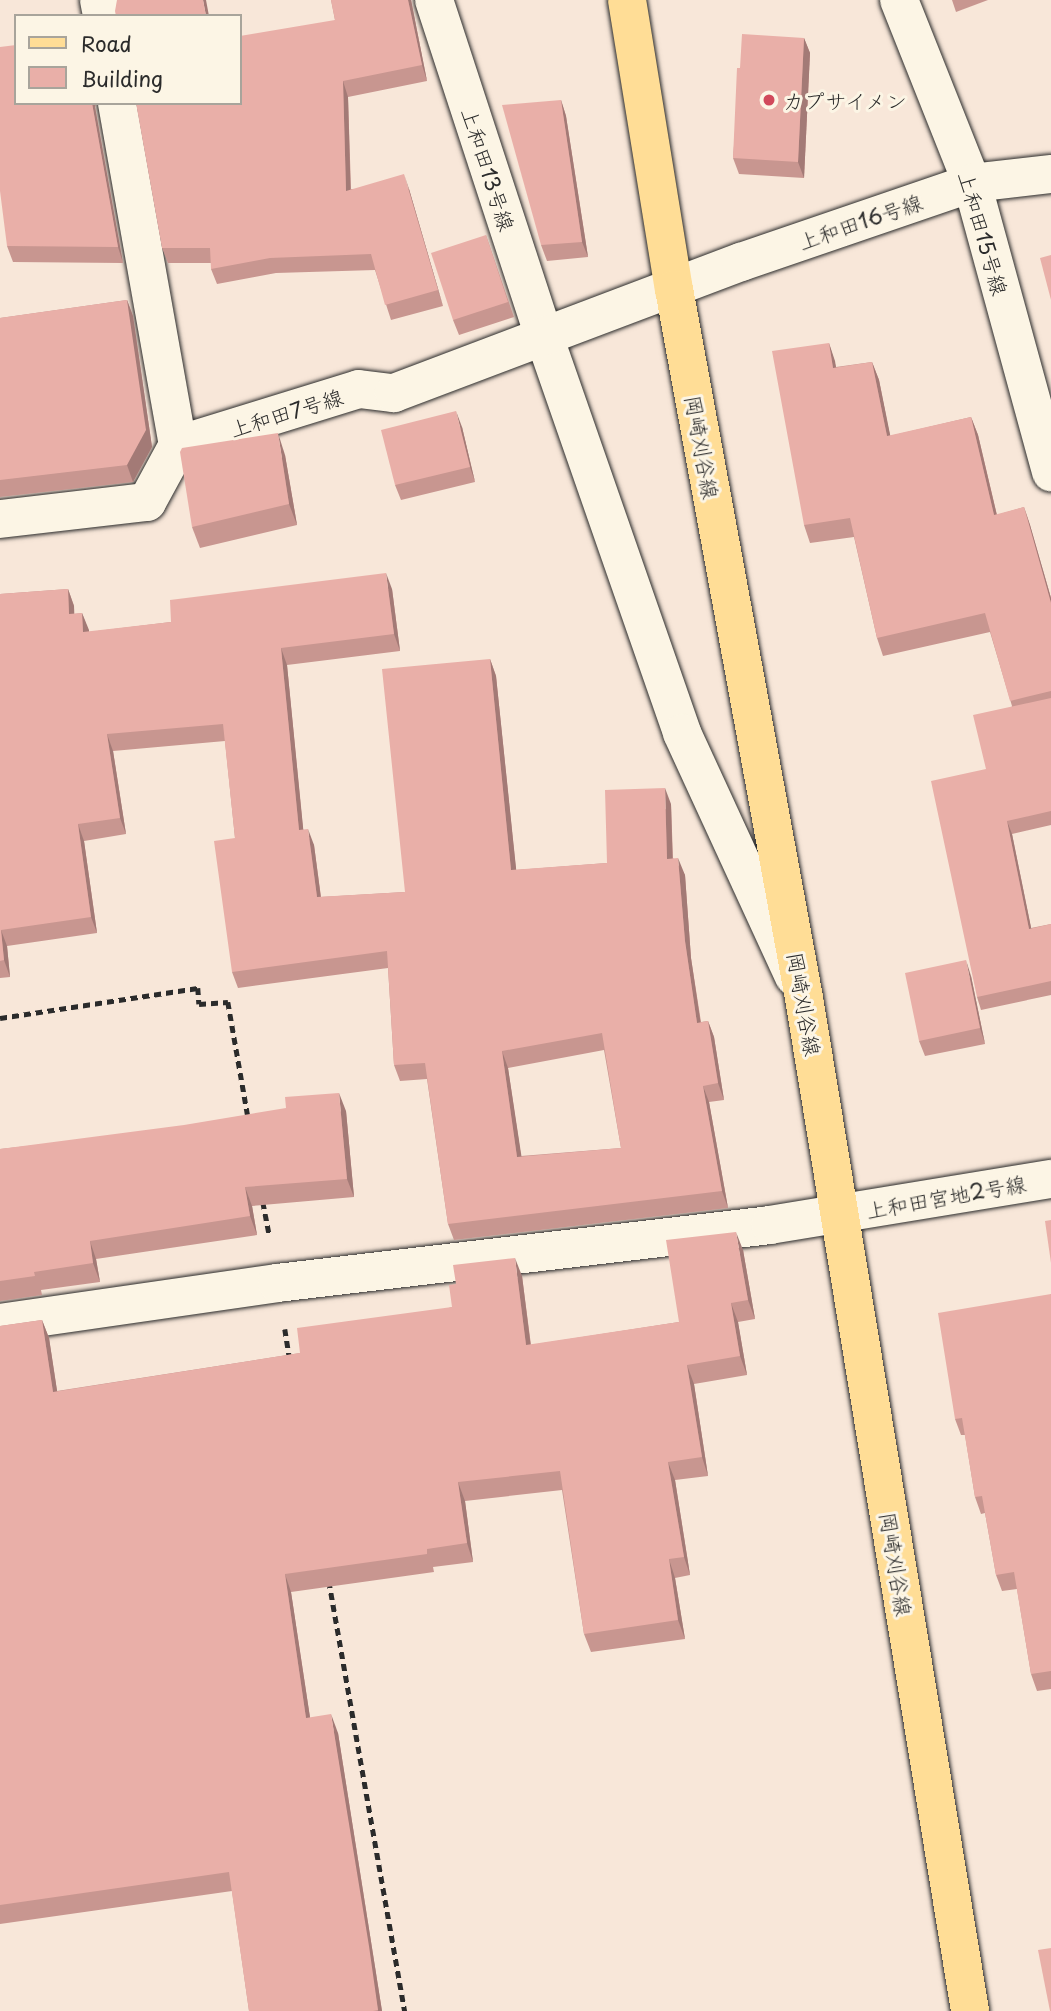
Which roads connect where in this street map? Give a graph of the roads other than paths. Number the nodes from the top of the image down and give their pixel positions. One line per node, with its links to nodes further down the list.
1 (434, 0): 8 (street, 上和田13号線)
2 (627, 0): 7 (main road, 岡崎刈谷線)
3 (899, 0): 6 (street, 上和田15号線)
4 (117, 105): 9 (street)
5 (1051, 174): 6 (street, 上和田16号線)
6 (972, 183): 7 (street, 上和田16号線); 10 (street, 上和田15号線)
7 (674, 289): 8 (street, 上和田7号線); 12 (main road, 岡崎刈谷線)
8 (545, 339): 9 (street, 上和田7号線); 12 (street, 上和田13号線)
9 (178, 445): 11 (street)
10 (1051, 472)
11 (0, 519)
12 (804, 998): 14 (main road, 岡崎刈谷線)
13 (1051, 1179): 14 (street, 上和田宮地2号線)
14 (841, 1215): 15 (street, 上和田宮地2号線); 16 (main road, 岡崎刈谷線)
15 (0, 1323)
16 (970, 2011)

